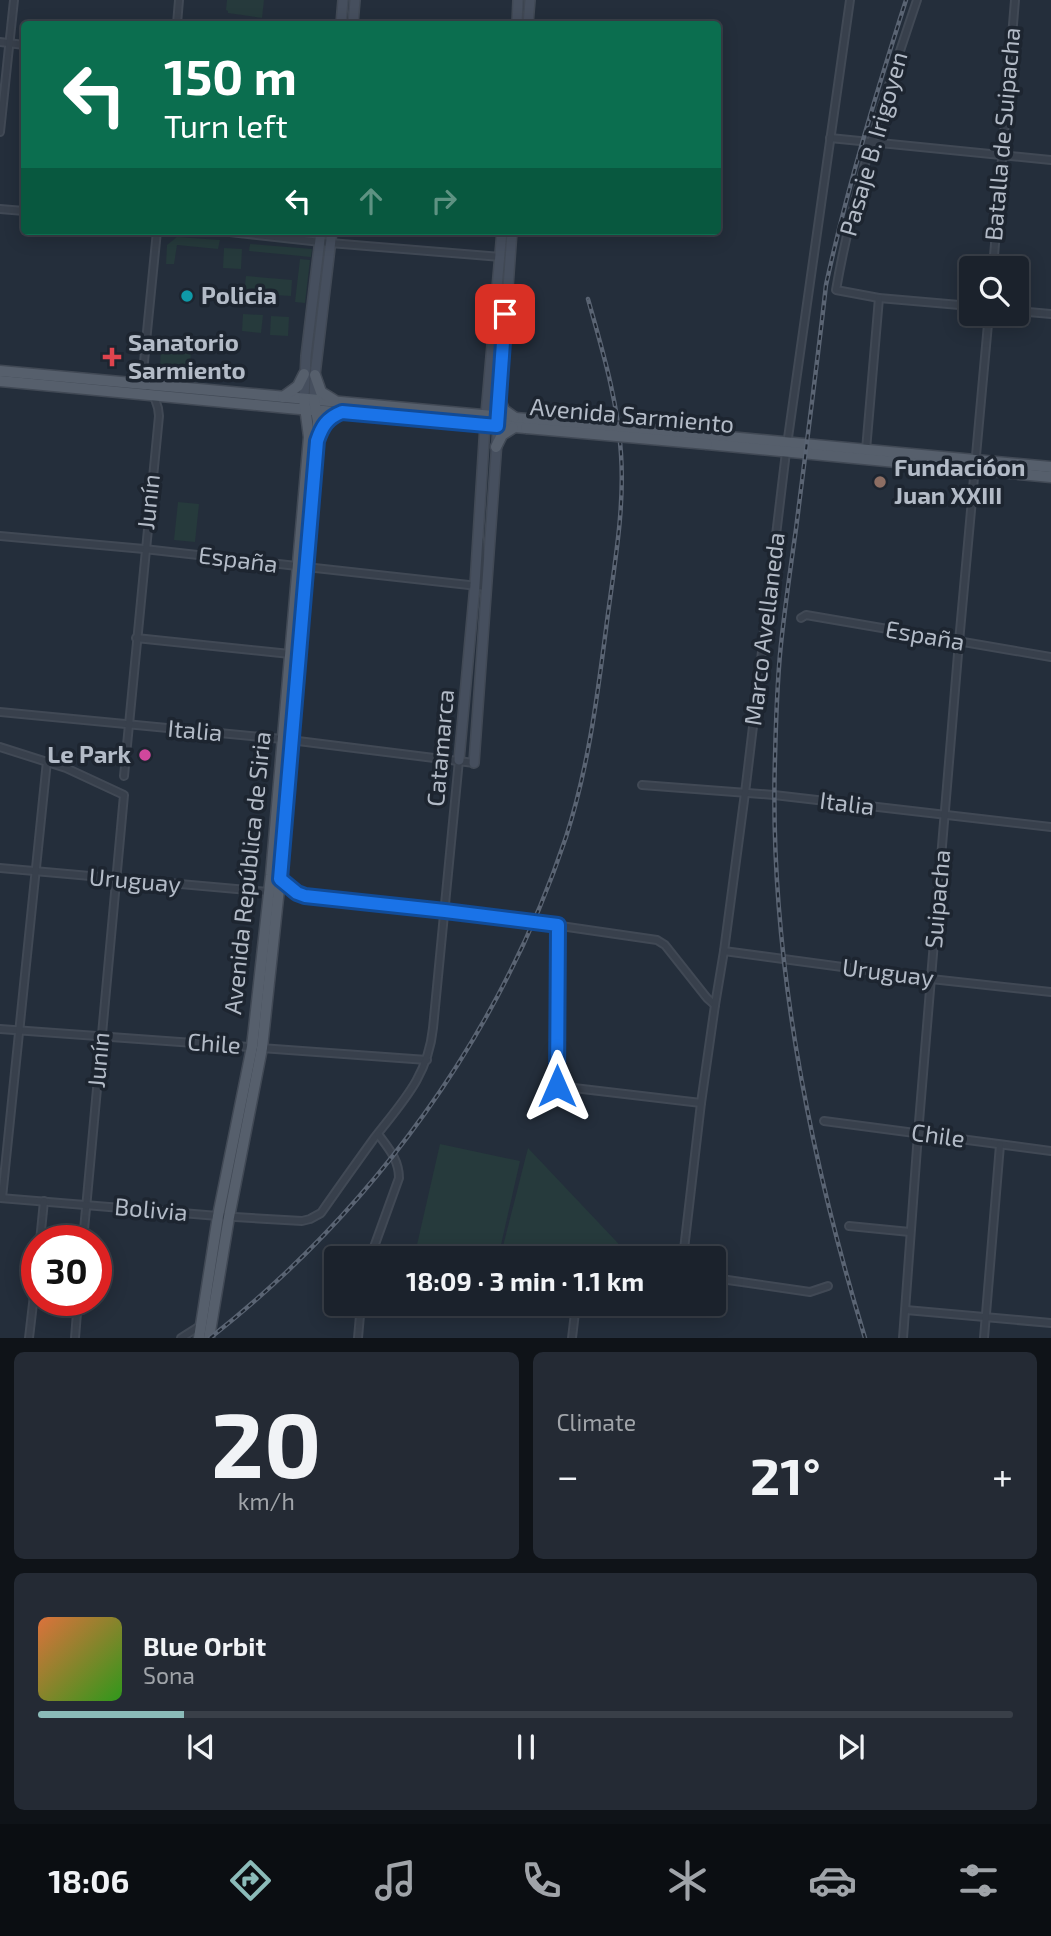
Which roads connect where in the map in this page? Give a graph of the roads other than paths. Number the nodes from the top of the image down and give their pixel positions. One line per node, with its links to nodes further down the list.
1 (14, 0): 16 (street)
2 (180, 0): 10 (street)
3 (343, 0): 11 (main road)
4 (355, 0): 12 (main road)
5 (518, 0): 13 (main road)
6 (530, 0): 14 (main road)
7 (850, 0): 19 (street, Marco Avellaneda)
8 (917, 0): 20 (street, Pasaje B. Irigoyen)
9 (1014, 0): 21 (street, Batalla de Suipacha)
10 (177, 21)
11 (341, 21)
12 (353, 21)
13 (517, 21)
14 (528, 21)
15 (0, 42): 16 (street)
16 (9, 43): 17 (street); 18 (street)
17 (21, 45)
18 (0, 132)
19 (830, 138): 20 (street); 55 (street, Marco Avellaneda)
20 (871, 142): 21 (street); 35 (street, Pasaje B. Irigoyen)
21 (1001, 156): 22 (street); 33 (street, Batalla de Suipacha)
22 (1051, 160)
23 (0, 209): 24 (street)
24 (21, 211)
25 (158, 235): 43 (street)
26 (257, 235): 31 (street)
27 (321, 235): 31 (main road)
28 (331, 235): 32 (main road)
29 (502, 235): 34 (main road, Catamarca)
30 (511, 235): 34 (main road, Catamarca)
31 (320, 242): 32 (street); 41 (main road)
32 (330, 243): 34 (street); 41 (main road)
33 (994, 256)
34 (505, 258): 46 (main road, Catamarca); 50 (main road, Catamarca)
35 (879, 298): 36 (street); 56 (street)
36 (959, 305)
37 (1029, 311): 38 (street)
38 (1051, 314)
39 (988, 326): 57 (street)
40 (0, 371): 43 (main road, Avenida Sarmiento)
41 (310, 375): 45 (main road); 47 (main road); 48 (main road)
42 (0, 381): 44 (main road, Avenida Sarmiento)
43 (146, 384): 44 (street); 45 (main road, Avenida Sarmiento)
44 (154, 394): 49 (main road, Avenida Sarmiento); 61 (street, Junín)
45 (283, 397): 47 (main road, Avenida Sarmiento)
46 (499, 397): 51 (main road, Catamarca); 52 (main road)
47 (310, 405): 48 (main road, Avenida Sarmiento); 49 (main road, Avenida Sarmiento); 53 (main road, Avenida República de Siria)
48 (341, 407): 50 (main road, Avenida Sarmiento); 53 (main road)
49 (288, 408): 53 (main road)
50 (485, 420): 51 (main road, Avenida Sarmiento); 63 (main road, Catamarca)
51 (497, 421): 52 (main road, Avenida Sarmiento); 54 (main road, Catamarca)
52 (523, 423): 54 (main road); 55 (main road, Avenida Sarmiento, bridge)
53 (313, 439): 62 (main road, Avenida República de Siria)
54 (496, 447): 63 (main road, Catamarca)
55 (788, 447): 56 (main road, Avenida Sarmiento); 57 (main road, Avenida Sarmiento); 78 (street, Marco Avellaneda)
56 (866, 450): 57 (main road, Avenida Sarmiento)
57 (976, 466): 58 (main road, Avenida Sarmiento); 59 (main road, Avenida Sarmiento); 66 (street, Suipacha)
58 (1051, 467)
59 (1051, 477)
60 (0, 537): 61 (street, España)
61 (144, 549): 62 (street, España); 65 (street, Junín)
62 (302, 567): 63 (street, España); 67 (main road, Avenida República de Siria); 71 (main road, Avenida República de Siria)
63 (482, 586): 74 (main road, Catamarca); 75 (main road, Catamarca)
64 (800, 618): 66 (street, España)
65 (136, 638): 67 (street); 70 (street, Junín)
66 (959, 642): 68 (street, España); 79 (street, Suipacha)
67 (290, 653): 71 (main road, Avenida República de Siria)
68 (1051, 657)
69 (0, 712): 70 (street, Italia)
70 (128, 724): 71 (street, Italia); 76 (street, Junín)
71 (287, 740): 74 (street, Italia); 84 (main road, Avenida República de Siria)
72 (0, 747): 73 (street)
73 (47, 761): 82 (street); 83 (street, Junín)
74 (459, 761): 75 (street, Italia); 85 (street, Catamarca)
75 (474, 763)
76 (124, 776)
77 (642, 785): 78 (street, Italia)
78 (745, 793): 79 (street, Italia); 87 (street, Marco Avellaneda)
79 (945, 816): 80 (street, Italia); 88 (street, Suipacha)
80 (1051, 827)
81 (0, 869): 82 (street, Uruguay)
82 (35, 872): 83 (street, Uruguay); 92 (street)
83 (116, 879): 84 (street, Uruguay); 93 (street, Junín)
84 (273, 884): 85 (street, Uruguay); 94 (main road, Avenida República de Siria); 94 (main road, Avenida República de Siria)
85 (445, 911): 86 (street, Uruguay, bridge); 95 (street, Catamarca)
86 (558, 925): 90 (street); 96 (street)
87 (724, 951): 88 (street, Uruguay); 90 (street, Marco Avellaneda)
88 (931, 978): 89 (street, Uruguay); 99 (street, Suipacha)
89 (1051, 992)
90 (715, 1005): 96 (street, Marco Avellaneda)
91 (0, 1029): 92 (street, Chile)
92 (19, 1031): 93 (street, Chile); 102 (street)
93 (101, 1036): 94 (street, Chile); 104 (street, Junín)
94 (257, 1048): 95 (street, Chile); 105 (main road, Avenida República de Siria)
95 (427, 1060): 98 (street, Catamarca)
96 (701, 1103): 112 (street, Marco Avellaneda)
97 (824, 1121): 99 (street, Chile)
98 (378, 1134): 106 (street, Catamarca); 111 (street)
99 (918, 1134): 100 (street, Chile); 110 (street, Suipacha)
100 (1000, 1145): 101 (street, Chile); 120 (street)
101 (1051, 1151)
102 (1, 1198): 103 (street, Bolivia)
103 (44, 1201): 104 (street, Bolivia); 107 (street)
104 (86, 1205): 105 (street, Bolivia); 108 (street, Junín)
105 (223, 1217): 106 (street, Bolivia); 121 (main road, Avenida República de Siria); 123 (main road, Avenida República de Siria)
106 (302, 1221)
107 (42, 1225)
108 (84, 1225)
109 (849, 1226): 110 (street)
110 (910, 1232): 115 (street, Suipacha)
111 (374, 1246)
112 (684, 1246)
113 (726, 1280): 114 (street)
114 (828, 1286)
115 (905, 1310): 120 (street); 131 (street, Suipacha)
116 (32, 1316): 124 (street)
117 (77, 1316): 125 (street)
118 (360, 1316): 129 (street)
119 (575, 1316): 130 (street)
120 (986, 1318): 122 (street); 132 (street)
121 (212, 1322): 123 (street); 128 (main road, Avenida República de Siria)
122 (1051, 1323)
123 (201, 1326): 126 (street); 127 (main road, Avenida República de Siria)
124 (29, 1338)
125 (75, 1338)
126 (181, 1338)
127 (199, 1338)
128 (209, 1338)
129 (358, 1338)
130 (572, 1338)
131 (903, 1338)
132 (984, 1338)

